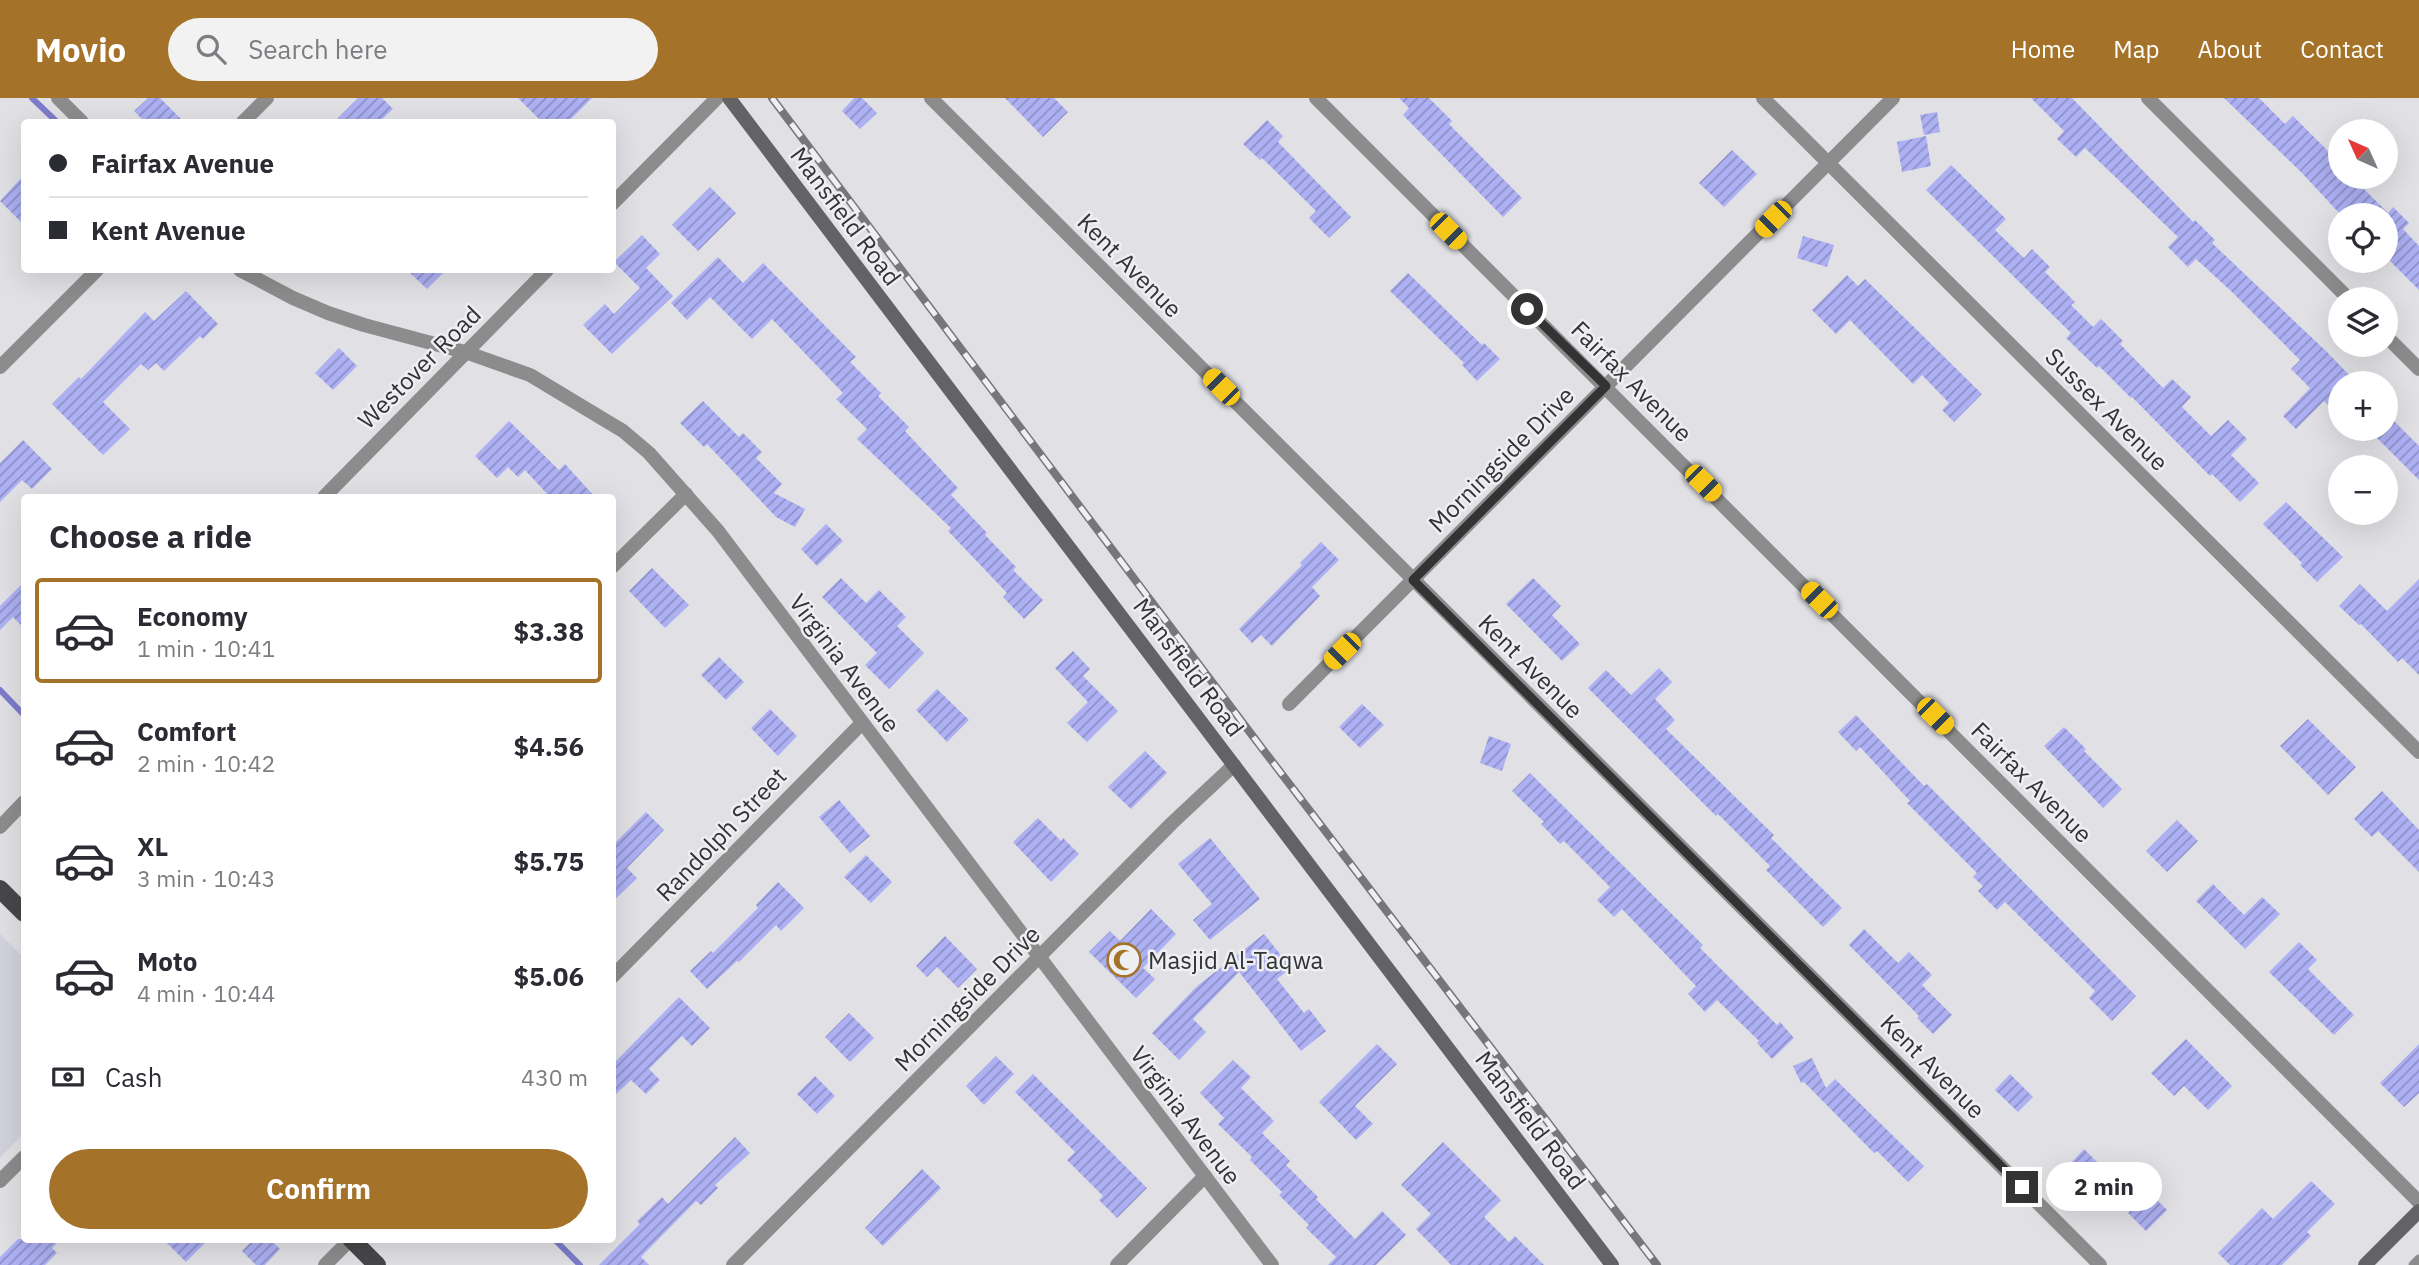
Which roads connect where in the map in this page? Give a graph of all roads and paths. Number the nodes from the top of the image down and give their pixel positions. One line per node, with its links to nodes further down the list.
1 (58, 98): 10 (street)
2 (267, 98): 11 (street)
3 (717, 98): 13 (street)
4 (729, 98): 30 (main road, Mansfield Road)
5 (931, 98): 26 (street, Kent Avenue)
6 (1316, 98): 22 (street, Fairfax Avenue)
7 (1763, 98): 12 (street, Sussex Avenue)
8 (1893, 98): 12 (street, Morningside Drive)
9 (2148, 98): 17 (street)
10 (79, 119)
11 (246, 119)
12 (1829, 164): 22 (street, Morningside Drive); 29 (street, Sussex Avenue)
13 (616, 200)
14 (94, 273): 20 (street)
15 (245, 273): 19 (street, Virginia Avenue)
16 (544, 273): 19 (street, Westover Road)
17 (2337, 287)
18 (2398, 348): 21 (street)
19 (466, 352): 23 (street, Westover Road); 24 (street, Virginia Avenue)
20 (0, 367)
21 (2419, 369)
22 (1606, 386): 26 (street, Morningside Drive); 40 (street, Fairfax Avenue)
23 (327, 494)
24 (686, 494): 25 (street); 28 (street, Virginia Avenue)
25 (616, 563)
26 (1413, 580): 27 (street, Morningside Drive); 51 (street, Kent Avenue)
27 (1289, 704)
28 (862, 723): 35 (street, Virginia Avenue); 36 (street, Randolph Street)
29 (2419, 752)
30 (1234, 765): 35 (street, Morningside Drive); 50 (main road, Mansfield Road)
31 (21, 805): 32 (street)
32 (0, 827)
33 (0, 889): 34 (main road)
34 (21, 910)
35 (1038, 959): 38 (street, Virginia Avenue); 47 (street, Morningside Drive)
36 (616, 973)
37 (21, 1160): 39 (street)
38 (1205, 1177): 48 (street); 49 (street, Virginia Avenue)
39 (0, 1181)
40 (2419, 1202)
41 (2419, 1211): 52 (main road)
42 (347, 1243): 45 (street)
43 (355, 1243): 46 (main road)
44 (2419, 1259): 53 (lane)
45 (325, 1265)
46 (377, 1265)
47 (733, 1265)
48 (1117, 1265)
49 (1272, 1265)
50 (1612, 1265)
51 (2101, 1265)
52 (2365, 1265)
53 (2413, 1265)

